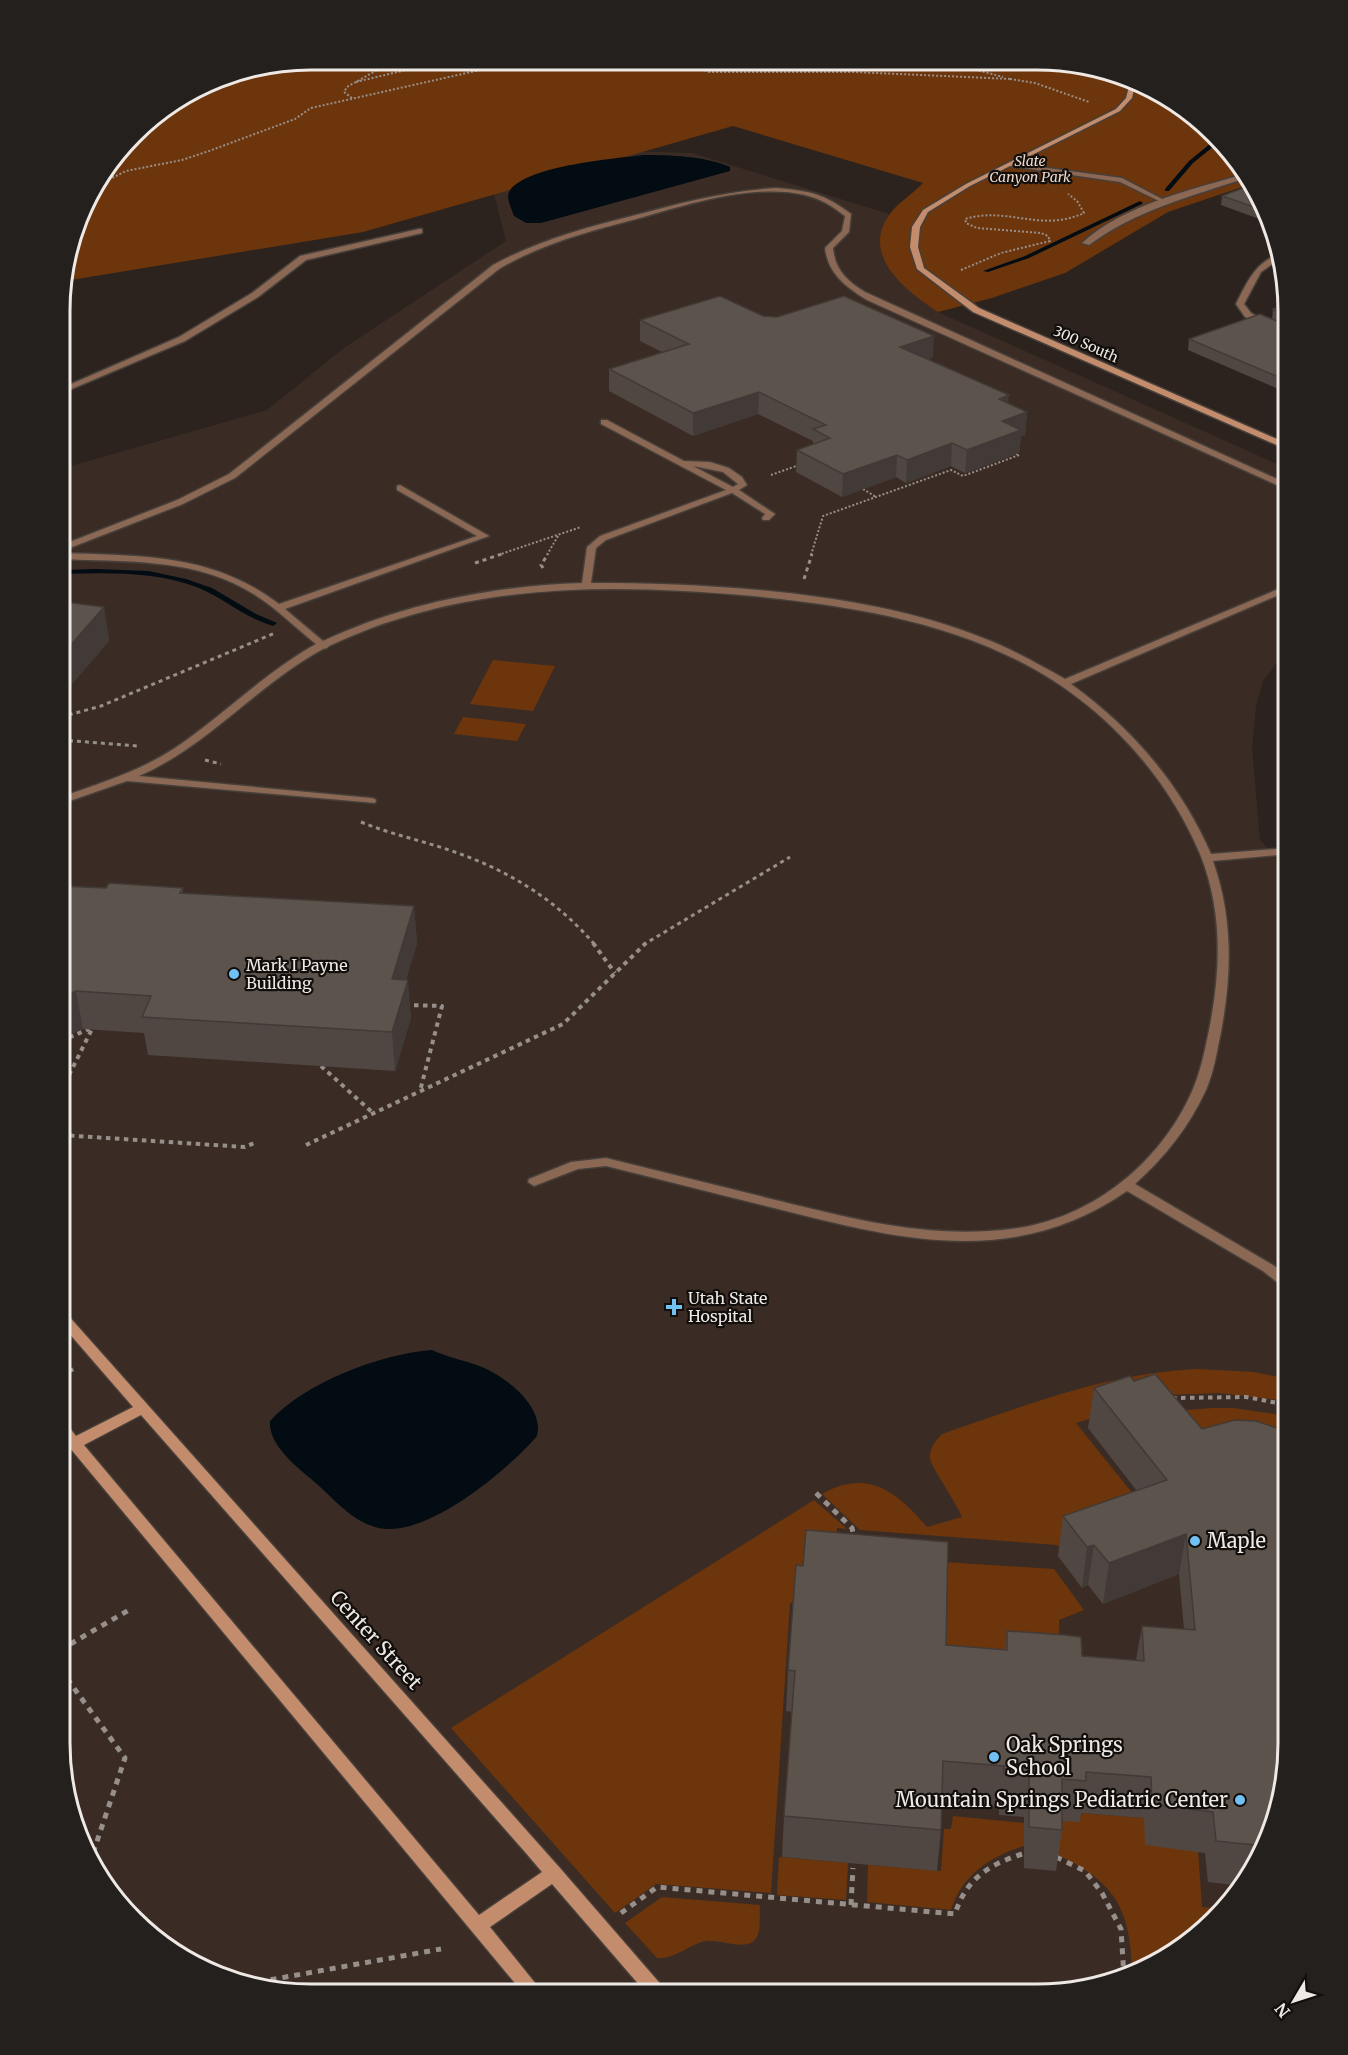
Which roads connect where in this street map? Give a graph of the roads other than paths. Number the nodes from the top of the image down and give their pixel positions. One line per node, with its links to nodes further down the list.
1 (1131, 90): 2 (street)
2 (1011, 165): 4 (street); 13 (street, 300 South)
3 (1237, 179): 4 (street)
4 (1163, 201): 6 (street)
5 (419, 231): 11 (street)
6 (1086, 243)
7 (1272, 259): 10 (street)
8 (859, 292): 9 (street); 15 (street); 19 (street)
9 (848, 295)
10 (1270, 327)
11 (70, 388)
12 (604, 422): 14 (street)
13 (1278, 443)
14 (681, 463): 17 (street); 17 (street)
15 (1278, 482)
16 (400, 488): 23 (street)
17 (733, 490): 18 (street); 21 (street)
18 (766, 518)
19 (70, 545)
20 (70, 557): 23 (street)
21 (586, 585): 24 (street); 25 (street)
22 (1278, 592): 25 (street)
23 (278, 608): 24 (street)
24 (324, 646): 26 (street)
25 (1064, 683): 30 (street)
26 (123, 777): 27 (street); 28 (street)
27 (70, 798)
28 (371, 801)
29 (1278, 852): 30 (street)
30 (1207, 858): 32 (street)
31 (534, 1182): 32 (street)
32 (1128, 1186): 33 (street)
33 (1278, 1276)
34 (70, 1326): 35 (street, Center Street)
35 (143, 1408): 37 (street); 38 (street, Center Street)
36 (70, 1437): 37 (street)
37 (75, 1443): 39 (street)
38 (554, 1874): 39 (street); 41 (street, Center Street)
39 (478, 1925): 40 (street)
40 (528, 1984)
41 (649, 1984)

